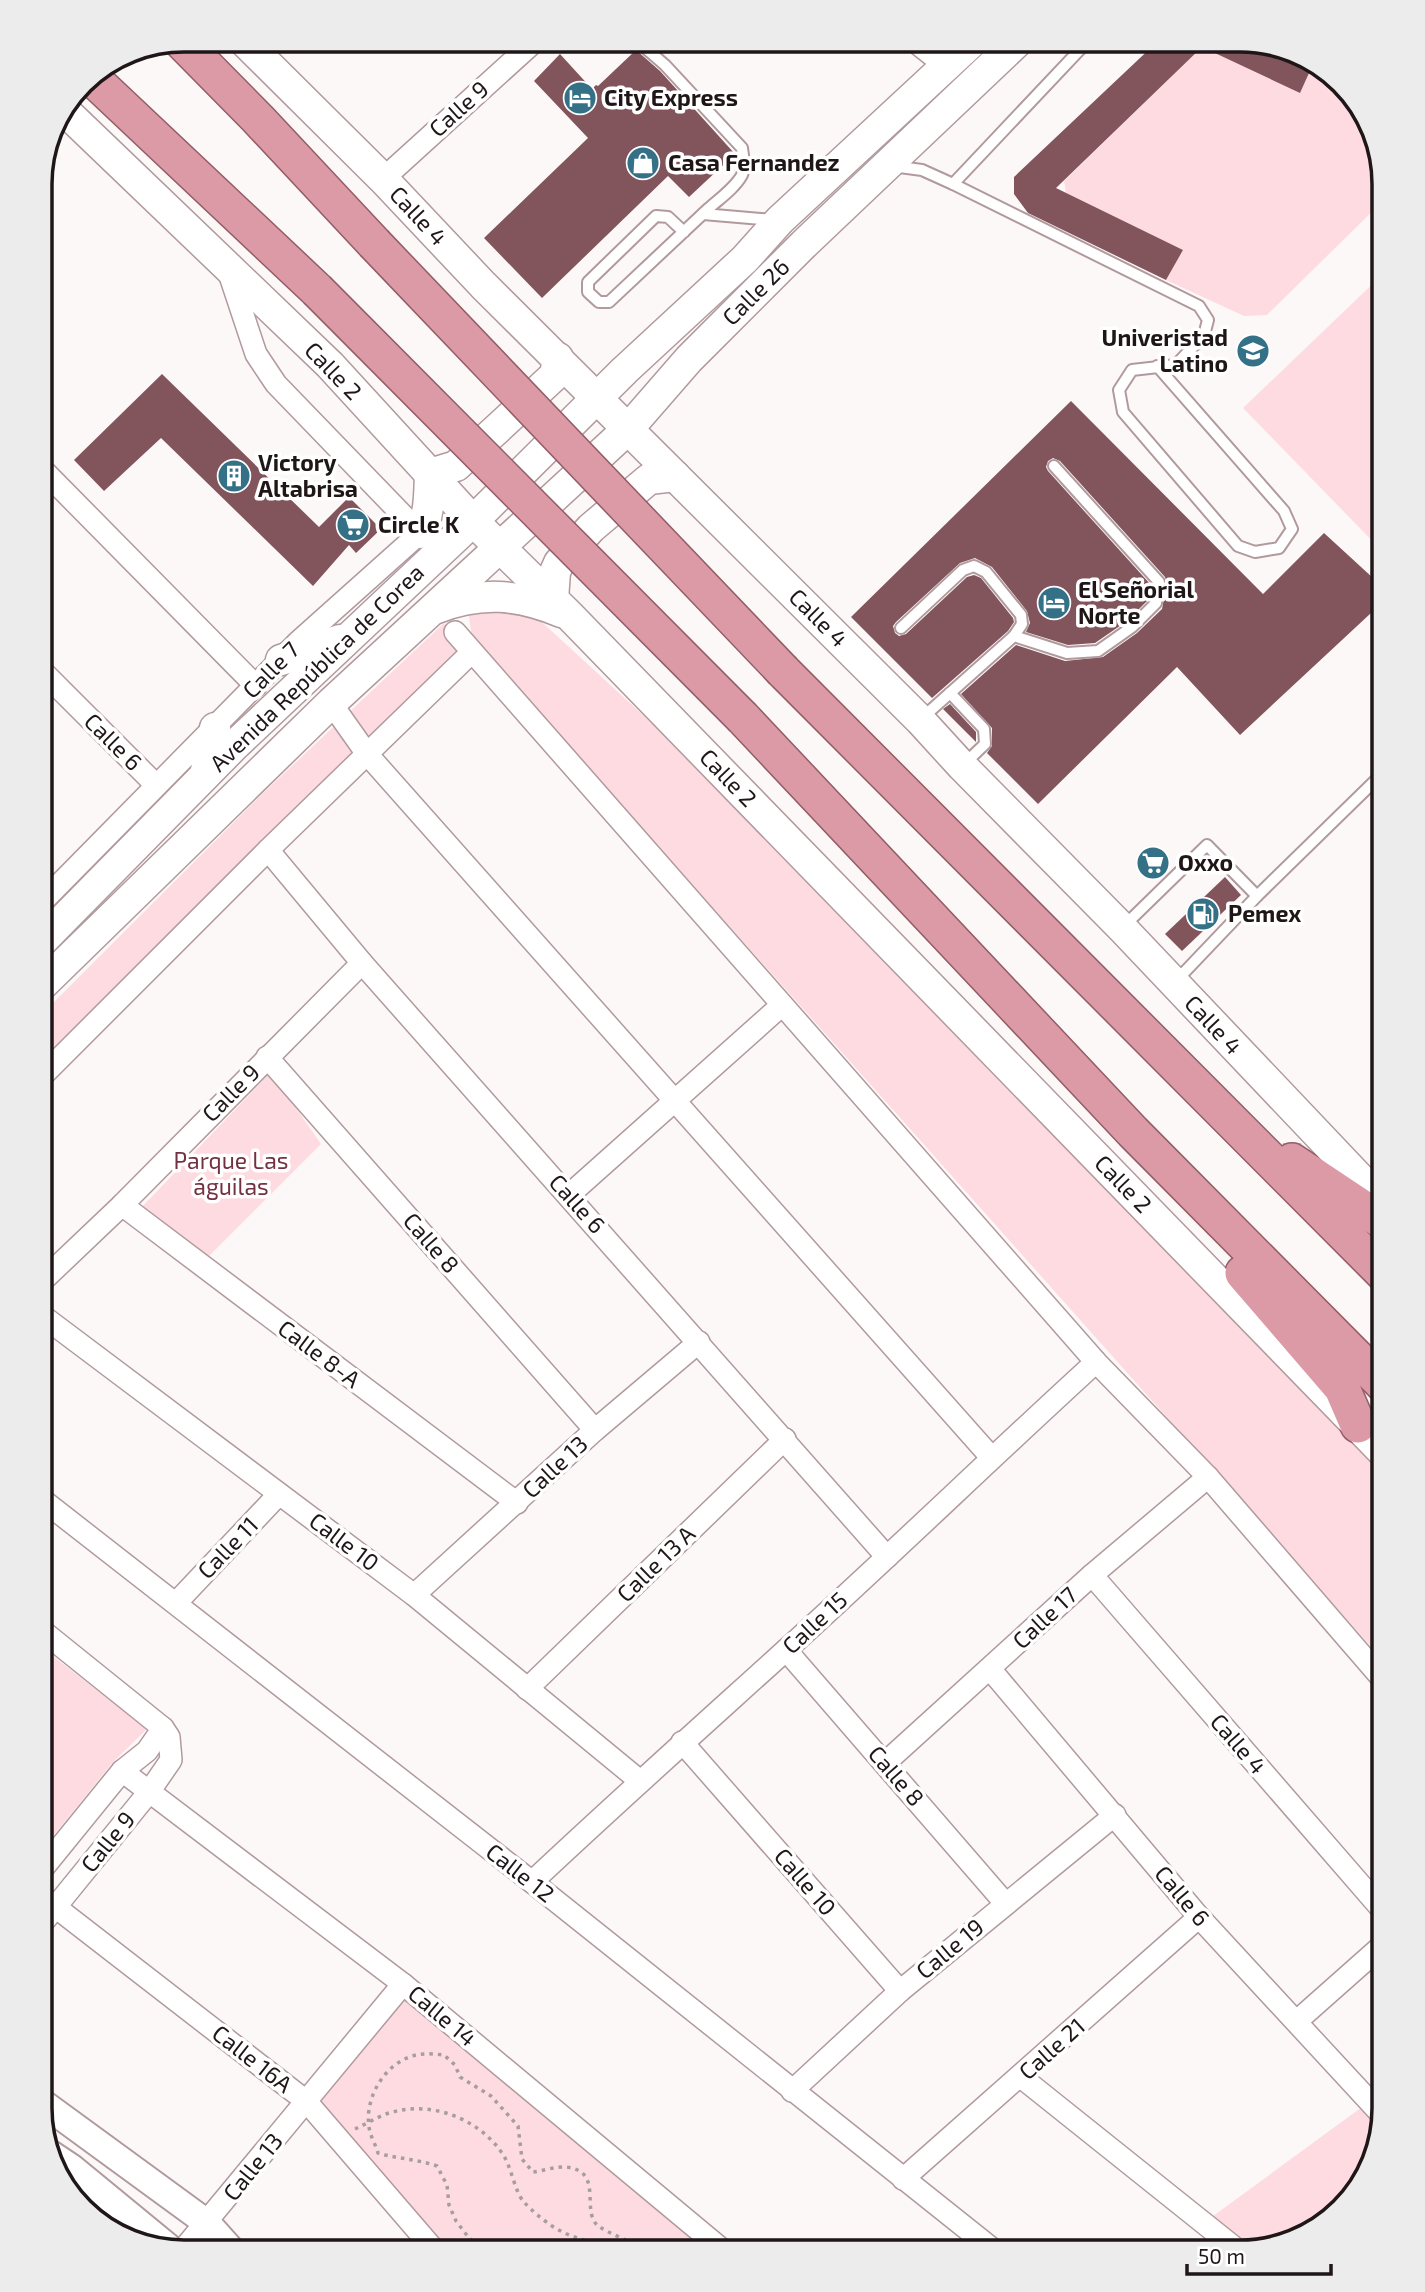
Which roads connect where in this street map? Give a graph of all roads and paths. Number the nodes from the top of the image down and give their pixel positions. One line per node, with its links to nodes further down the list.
1 (192, 52): 61 (highway, bridge)
2 (255, 52): 13 (main road, Calle 4)
3 (522, 52): 13 (street, Calle 9)
4 (650, 52): 15 (lane)
5 (929, 53): 9 (street)
6 (961, 53): 9 (main road, Calle 26)
7 (1005, 53): 12 (main road, Calle 26)
8 (1077, 53): 14 (lane)
9 (947, 67): 16 (main road, Calle 26)
10 (98, 84): 62 (highway, bridge)
11 (71, 117): 18 (main road, Calle 2)
12 (885, 165): 14 (lane); 22 (main road, Calle 26)
13 (383, 179): 19 (main road, Calle 4)
14 (953, 184): 20 (lane)
15 (703, 214): 16 (lane); 17 (lane)
16 (780, 220): 21 (main road, Calle 26)
17 (684, 232): 17 (lane)
18 (226, 264): 24 (main road, Calle 2); 28 (street)
19 (558, 358): 21 (main road, Calle 4); 24 (main road)
20 (1157, 366): 20 (lane)
21 (599, 398): 22 (main road, Calle 4); 27 (main road, Avenida República de Corea)
22 (629, 428): 25 (main road, Calle 4); 29 (main road, Calle 26)
23 (1054, 466): 35 (lane)
24 (430, 474): 27 (main road, Calle 2); 28 (main road)
25 (675, 476): 30 (main road); 42 (main road, Calle 4)
26 (53, 480): 39 (street)
27 (473, 522): 29 (main road, Calle 2); 34 (main road, Avenida República de Corea)
28 (420, 533): 37 (street, Calle 7)
29 (500, 547): 30 (main road, Calle 2); 31 (main road, Avenida República de Corea)
30 (561, 607): 31 (main road); 73 (main road, Calle 2)
31 (430, 611): 41 (main road, Avenida República de Corea)
32 (901, 628): 35 (lane)
33 (455, 632): 36 (street)
34 (350, 636): 37 (main road); 46 (main road, Avenida República de Corea)
35 (1014, 636): 40 (lane)
36 (472, 652): 44 (street); 57 (street)
37 (281, 660): 39 (street, Calle 7)
38 (53, 682): 48 (street, Calle 6)
39 (256, 685): 43 (street, Calle 7)
40 (950, 692): 42 (lane); 45 (lane)
41 (331, 703): 44 (street); 55 (main road, Avenida República de Corea)
42 (920, 720): 45 (main road, Calle 4)
43 (215, 728): 46 (main road); 48 (street, Calle 7)
44 (367, 754): 49 (street); 60 (street)
45 (962, 766): 52 (main road, Calle 4)
46 (205, 775): 53 (main road, Avenida República de Corea)
47 (1372, 784): 51 (lane)
48 (156, 785): 50 (street, Calle 7)
49 (268, 850): 54 (street, Calle 6); 59 (street)
50 (53, 884)
51 (1257, 897): 52 (lane); 56 (lane)
52 (1122, 928): 56 (main road, Calle 4)
53 (53, 930)
54 (362, 963): 58 (street, Calle 9); 64 (street, Calle 6)
55 (53, 976)
56 (1174, 983): 63 (main road, Calle 4)
57 (782, 1005): 60 (street); 71 (street)
58 (267, 1057): 65 (street, Calle 9); 74 (street, Calle 8)
59 (53, 1065)
60 (676, 1101): 64 (street); 77 (street)
61 (1226, 1117): 66 (highway); 67 (highway)
62 (1133, 1132): 72 (highway); 73 (highway)
63 (1372, 1191)
64 (569, 1195): 70 (street, Calle 6)
65 (122, 1205): 68 (street, Calle 9); 80 (street, Calle 8-A)
66 (1372, 1214)
67 (1372, 1262)
68 (52, 1271)
69 (52, 1323): 79 (street, Calle 10)
70 (699, 1342): 74 (street, Calle 13); 75 (street, Calle 6)
71 (1096, 1362): 77 (street, Calle 15); 78 (street)
72 (1372, 1373)
73 (1358, 1425): 76 (main road, Calle 2)
74 (595, 1430): 80 (street, Calle 13)
75 (785, 1439): 82 (street, Calle 6); 90 (street, Calle 13 A)
76 (1372, 1440)
77 (992, 1457): 82 (street, Calle 15)
78 (1208, 1477): 83 (street, Calle 17); 88 (street)
79 (279, 1494): 84 (street, Calle 10); 85 (street, Calle 11)
80 (517, 1503): 84 (street, Calle 13)
81 (52, 1508): 85 (street, Calle 12)
82 (887, 1557): 87 (street, Calle 15)
83 (1092, 1575): 89 (street, Calle 17); 101 (street, Calle 4)
84 (414, 1595): 90 (street, Calle 10)
85 (176, 1602): 99 (street, Calle 12)
86 (52, 1639): 91 (street)
87 (786, 1650): 92 (street, Calle 15); 93 (street, Calle 8)
88 (1372, 1667)
89 (990, 1669): 93 (street, Calle 17); 97 (street, Calle 6)
90 (527, 1689): 95 (street, Calle 10)
91 (163, 1728): 94 (street); 96 (street)
92 (682, 1742): 95 (street, Calle 15); 107 (street, Calle 10)
93 (885, 1763): 103 (street, Calle 8)
94 (122, 1771): 96 (street, Calle 14); 98 (street, Calle 9)
95 (640, 1781): 99 (street, Calle 15)
96 (149, 1792): 100 (street, Calle 9); 106 (street, Calle 14)
97 (1115, 1815): 103 (street, Calle 19); 104 (street, Calle 6)
98 (52, 1857)
99 (532, 1882): 110 (street, Calle 12)
100 (52, 1896)
101 (1372, 1898)
102 (52, 1903): 111 (street, Calle 16A)
103 (1005, 1903): 107 (street, Calle 19)
104 (1199, 1917): 108 (street, Calle 6); 109 (street, Calle 21)
105 (1372, 1955): 108 (street)
106 (403, 1984): 111 (street, Calle 13); 126 (street, Calle 14)
107 (900, 1991): 110 (street, Calle 19)
108 (1297, 2021): 112 (street, Calle 6)
109 (1021, 2077): 117 (street, Calle 21); 128 (street)
110 (792, 2091): 117 (street, Calle 12)
111 (306, 2101): 115 (street, Calle 16A); 118 (street, Calle 13)
112 (1372, 2104)
113 (52, 2110): 118 (street)
114 (369, 2123): 115 (path); 123 (path); 124 (path); 125 (path)
115 (337, 2137): 122 (street, Calle 16A)
116 (66, 2166): 119 (street)
117 (903, 2179): 127 (street, Calle 12)
118 (206, 2223): 120 (street, Calle 13); 121 (street)
119 (153, 2235)
120 (192, 2239)
121 (220, 2239)
122 (425, 2239)
123 (471, 2239)
124 (583, 2239)
125 (626, 2239)
126 (710, 2240)
127 (980, 2240)
128 (1225, 2240)

